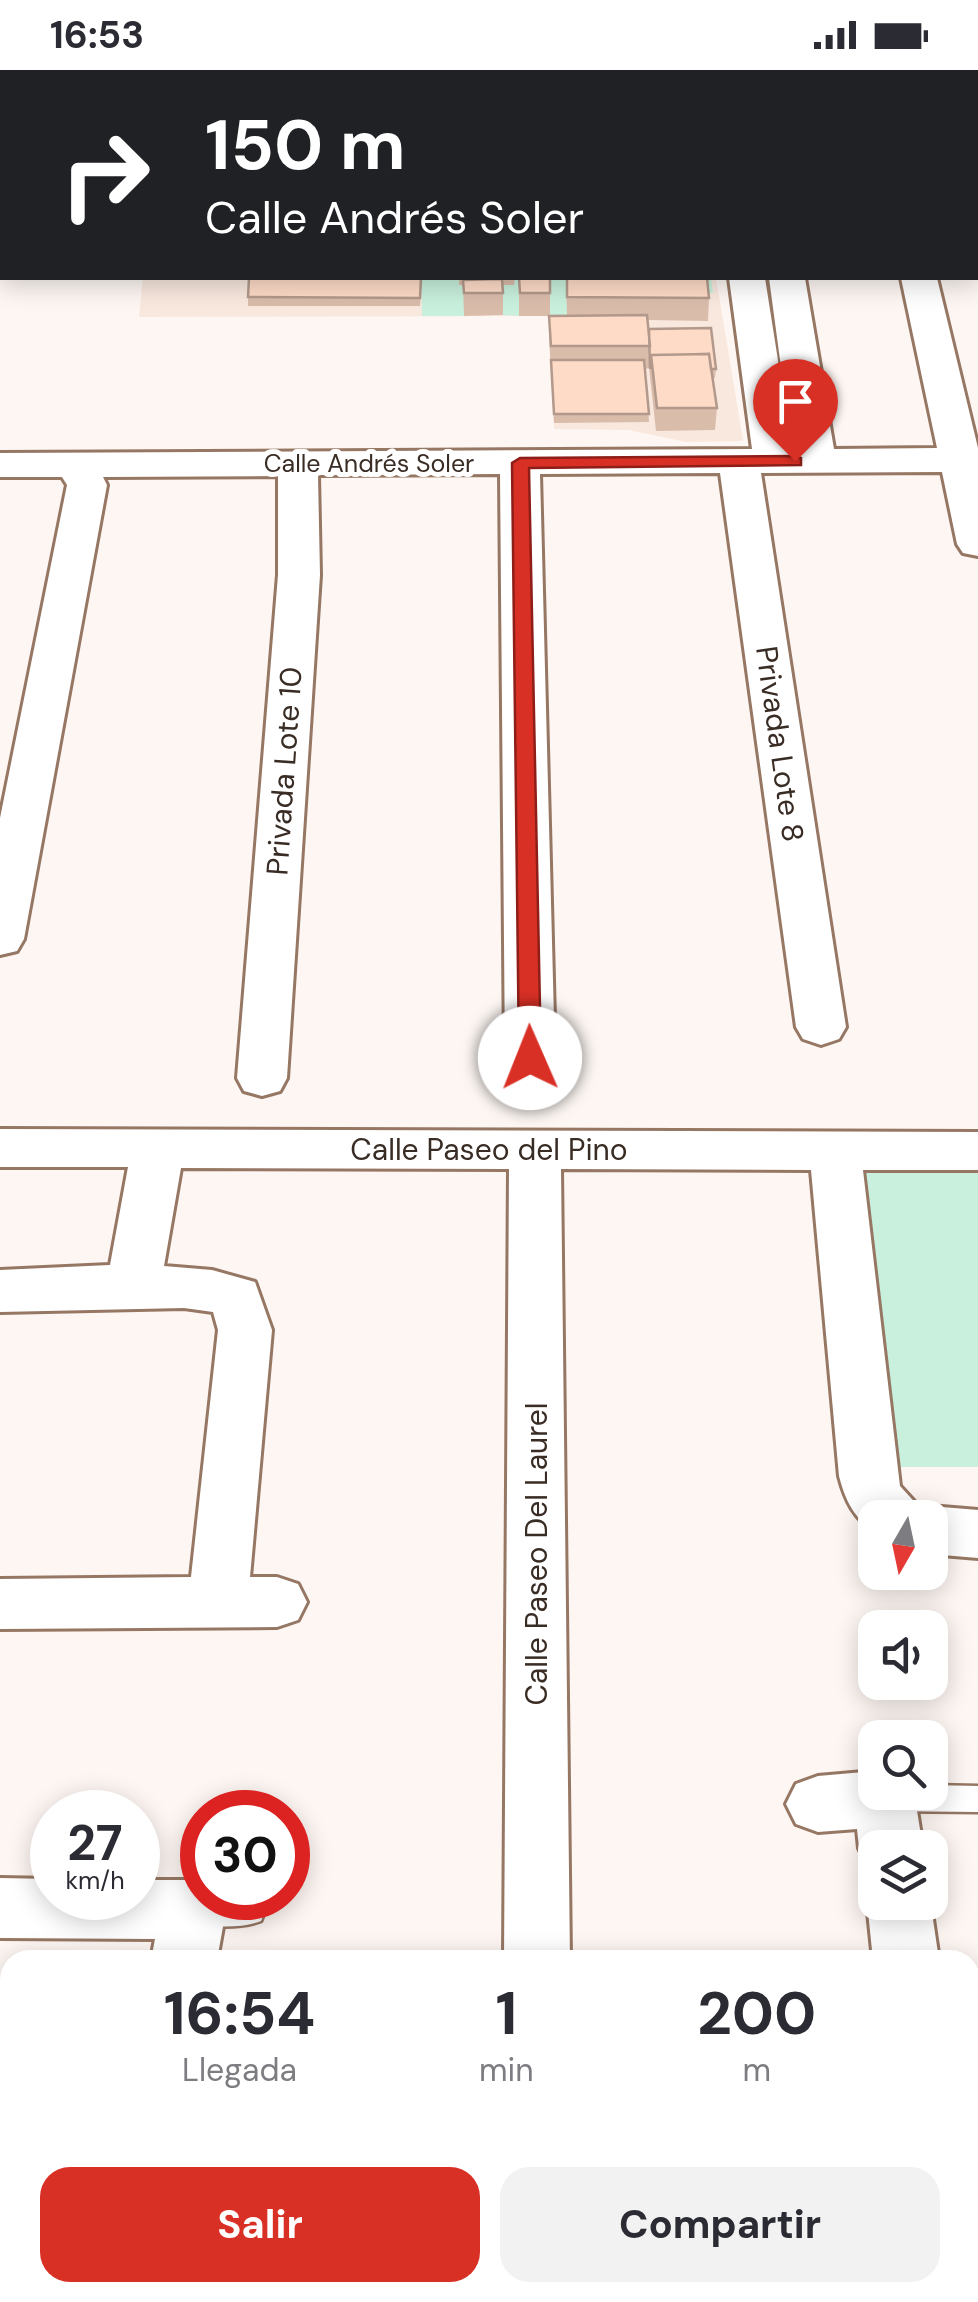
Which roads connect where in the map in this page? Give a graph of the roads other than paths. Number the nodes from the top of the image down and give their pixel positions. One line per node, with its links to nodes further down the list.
1 (747, 280): 6 (street, Privada Lote 8)
2 (788, 280): 5 (street)
3 (919, 280): 4 (street)
4 (969, 460): 5 (street, Calle Andrés Soler); 11 (street)
5 (816, 461): 6 (street, Calle Andrés Soler)
6 (756, 462): 7 (street, Calle Andrés Soler); 13 (street, Privada Lote 8)
7 (520, 463): 10 (street, Calle Andrés Soler); 14 (street)
8 (0, 464): 9 (street, Calle Andrés Soler)
9 (76, 464): 10 (street, Calle Andrés Soler); 12 (street)
10 (298, 464): 15 (street, Privada Lote 10)
11 (978, 544)
12 (0, 939)
13 (821, 1027)
14 (530, 1058)
15 (262, 1078)
16 (0, 1148): 17 (street, Calle Paseo del Pino)
17 (158, 1148): 18 (street, Calle Paseo del Pino); 21 (street)
18 (534, 1148): 19 (street, Calle Paseo del Pino); 35 (street, Calle Paseo Del Laurel)
19 (835, 1150): 20 (street, Calle Paseo del Pino); 23 (street)
20 (978, 1151)
21 (133, 1287): 22 (street); 27 (street)
22 (0, 1291)
23 (876, 1500)
24 (948, 1532): 25 (street)
25 (978, 1534)
26 (276, 1602): 27 (street)
27 (218, 1603): 28 (street)
28 (0, 1604)
29 (978, 1800): 31 (lane)
30 (818, 1804): 31 (street)
31 (888, 1823)
32 (0, 1908): 34 (street)
33 (901, 1920): 36 (street)
34 (209, 1927)
35 (537, 1950)
36 (905, 1950)

